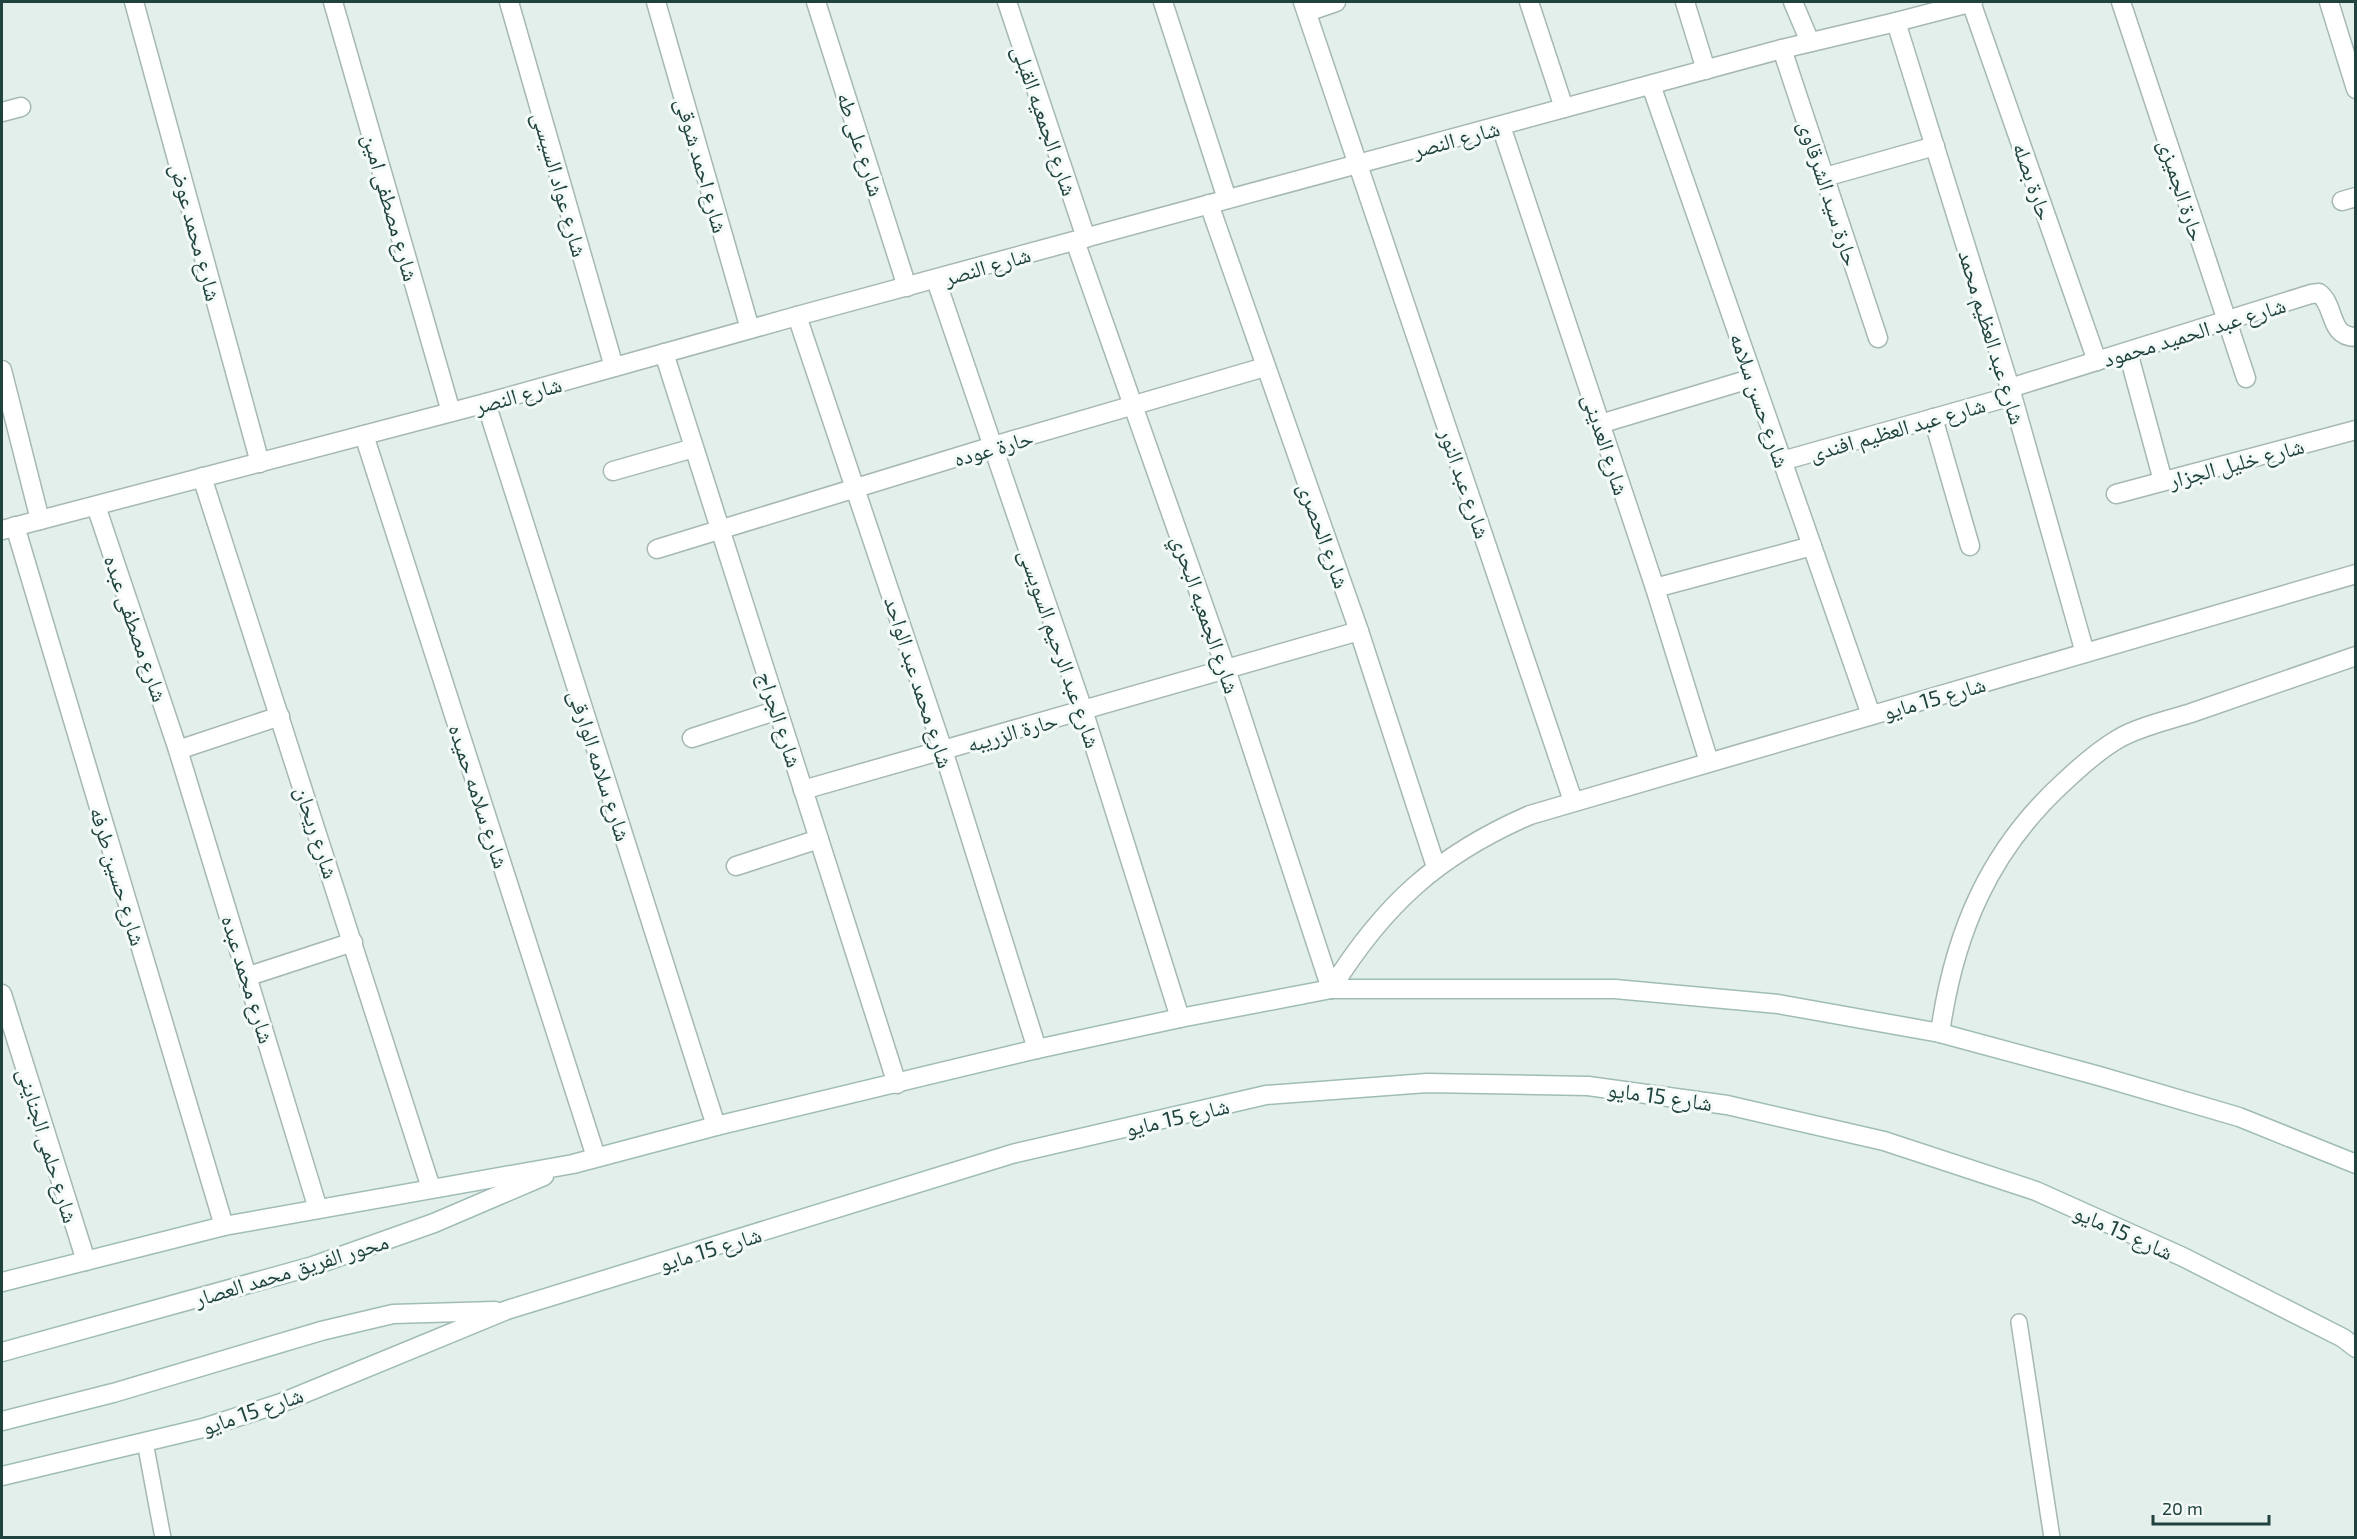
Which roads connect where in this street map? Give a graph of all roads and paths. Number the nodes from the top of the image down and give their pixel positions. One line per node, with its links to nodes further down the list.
1 (134, 2): 59 (street, شارع محمد عوض)
2 (333, 2): 51 (street, شارع مصطفى امين)
3 (509, 2): 43 (street, شارع عواد السيسى)
4 (656, 2): 37 (street, شارع احمد شوقى)
5 (816, 2): 34 (street, شارع على طه)
6 (1006, 2): 32 (street, شارع الجمعيه القبلى)
7 (1163, 2): 30 (street)
8 (1336, 2): 15 (street)
9 (1529, 2): 24 (street)
10 (1685, 2): 20 (street)
11 (1793, 2): 18 (street)
12 (1972, 2): 16 (street, شارع النصر); 42 (street, حارة بصله)
13 (2121, 2): 36 (street, حارة الجميزى)
14 (2329, 2): 22 (street)
15 (1305, 7): 28 (street, شارع عبد النور)
16 (1928, 8): 17 (street, شارع النصر)
17 (1896, 22): 18 (street, شارع النصر); 27 (street, شارع عبد العظيم محمد)
18 (1810, 42): 19 (street, شارع النصر)
19 (1782, 49): 20 (street, شارع النصر); 29 (street, حارة سيد الشرقاوى)
20 (1706, 70): 21 (street, شارع النصر)
21 (1651, 86): 24 (street, شارع النصر); 46 (street, شارع حسن سلامه)
22 (2355, 88)
23 (21, 107): 25 (street)
24 (1564, 108): 26 (street, شارع النصر)
25 (2, 112)
26 (1501, 126): 28 (street, شارع النصر); 53 (street, شارع العدينى)
27 (1935, 147): 29 (street); 48 (street, شارع عبد العظيم محمد)
28 (1358, 164): 30 (street, شارع النصر); 87 (street, شارع عبد النور)
29 (1825, 177): 39 (street, حارة سيد الشرقاوى)
30 (1227, 199): 31 (street, شارع النصر)
31 (1209, 204): 32 (street, شارع النصر); 44 (street, شارع الحصرى)
32 (1081, 239): 33 (street, شارع النصر); 50 (street, شارع الجمعيه البحري)
33 (936, 280): 34 (street, شارع النصر); 56 (street, شارع عبد الرحيم السويسى)
34 (908, 287): 35 (street, شارع النصر)
35 (797, 316): 37 (street, شارع النصر); 63 (street, شارع محمد عبد الواحد)
36 (2227, 321): 38 (street, شارع عبد الحميد محمود); 40 (street, شارع عبد الحميد محمود); 47 (street, حارة الجميزى)
37 (750, 329): 41 (street, شارع النصر)
38 (2355, 337)
39 (1878, 338)
40 (2128, 352): 42 (street, شارع عبد الحميد محمود); 62 (street)
41 (664, 353): 43 (street, شارع النصر); 57 (street, شارع الجراج)
42 (2097, 361): 48 (street, شارع عبد الحميد محمود)
43 (614, 367): 49 (street, شارع النصر)
44 (1265, 367): 50 (street, حارة عوده); 74 (street, شارع الحصرى)
45 (2, 370): 66 (street)
46 (1754, 378): 53 (street); 58 (street, شارع حسن سلامه)
47 (2246, 378)
48 (2011, 392): 52 (street, شارع عبد العظيم افندى); 75 (street, شارع عبد العظيم محمد)
49 (486, 403): 51 (street, شارع النصر); 99 (street, شارع سلامه الوارقى)
50 (1134, 406): 56 (street, حارة عوده); 77 (street, شارع الجمعيه البحري)
51 (451, 412): 55 (street, شارع النصر)
52 (1933, 418): 58 (street, شارع عبد العظيم افندى); 70 (street)
53 (1600, 424): 73 (street, شارع العدينى)
54 (2355, 430): 62 (street, شارع خليل الجزار)
55 (364, 435): 59 (street, شارع النصر); 100 (street, شارع سلامه حميده)
56 (993, 446): 63 (street, حارة عوده); 79 (street, شارع عبد الرحيم السويسى)
57 (694, 448): 60 (street); 68 (street, شارع الجراج)
58 (1782, 461): 69 (street, شارع حسن سلامه)
59 (260, 462): 61 (street, شارع النصر)
60 (613, 471)
61 (202, 477): 65 (street, شارع النصر); 81 (street, شارع ريحان)
62 (2163, 481): 64 (street, شارع خليل الجزار)
63 (855, 489): 68 (street, حارة عوده); 84 (street, شارع محمد عبد الواحد)
64 (2116, 494)
65 (96, 506): 66 (street, شارع النصر); 83 (street, شارع مصطفى عبده)
66 (40, 519): 67 (street, شارع النصر)
67 (8, 528): 105 (street, شارع حسين طرفه)
68 (720, 529): 71 (street, حارة عوده); 78 (street, شارع الجراج)
69 (1812, 546): 73 (street); 80 (street, شارع حسن سلامه)
70 (1970, 546)
71 (657, 549)
72 (2355, 574): 75 (street, شارع 15 مايو)
73 (1655, 588): 85 (street, شارع العدينى)
74 (1359, 631): 77 (street, حارة الزريبه); 90 (street, شارع الحصرى)
75 (2085, 652): 80 (street, شارع 15 مايو)
76 (2355, 657): 96 (street)
77 (1226, 669): 79 (street, حارة الزريبه); 93 (street, شارع الجمعيه البحري)
78 (778, 710): 82 (street); 86 (street, شارع الجراج)
79 (1083, 710): 84 (street, حارة الزريبه); 95 (street, شارع عبد الرحيم السويسى)
80 (1871, 715): 85 (street, شارع 15 مايو)
81 (280, 716): 83 (street); 91 (street, شارع ريحان)
82 (692, 738)
83 (178, 750): 92 (street, شارع محمد عبده)
84 (944, 750): 86 (street, حارة الزريبه); 97 (street, شارع محمد عبد الواحد)
85 (1709, 762): 87 (street, شارع 15 مايو)
86 (803, 790): 88 (street, شارع الجراج)
87 (1573, 801): 90 (street, شارع 15 مايو)
88 (819, 839): 89 (street); 98 (street, شارع الجراج)
89 (736, 866)
90 (1436, 867): 93 (street, شارع 15 مايو)
91 (353, 942): 92 (street); 103 (street, شارع ريحان)
92 (249, 976): 104 (street, شارع محمد عبده)
93 (1331, 989): 95 (street); 96 (street)
94 (2, 994): 106 (street, شارع حلمى الجناينى)
95 (1180, 1018): 97 (street)
96 (1940, 1033): 102 (street)
97 (1037, 1049): 98 (street)
98 (897, 1084): 99 (street)
99 (716, 1126): 100 (street)
100 (596, 1157): 101 (street)
101 (573, 1164): 103 (street); 111 (street, محور الفريق محمد العصار)
102 (2355, 1164)
103 (431, 1188): 104 (street)
104 (318, 1209): 105 (street)
105 (224, 1226): 106 (street)
106 (86, 1261): 107 (street)
107 (2, 1282)
108 (507, 1310): 110 (street, شارع 15 مايو); 112 (street); 113 (street, شارع 15 مايو)
109 (2019, 1322): 116 (lane)
110 (2355, 1348)
111 (2, 1352)
112 (2, 1421)
113 (145, 1442): 114 (street, شارع 15 مايو); 115 (lane)
114 (2, 1476)
115 (163, 1538)
116 (2052, 1538)

